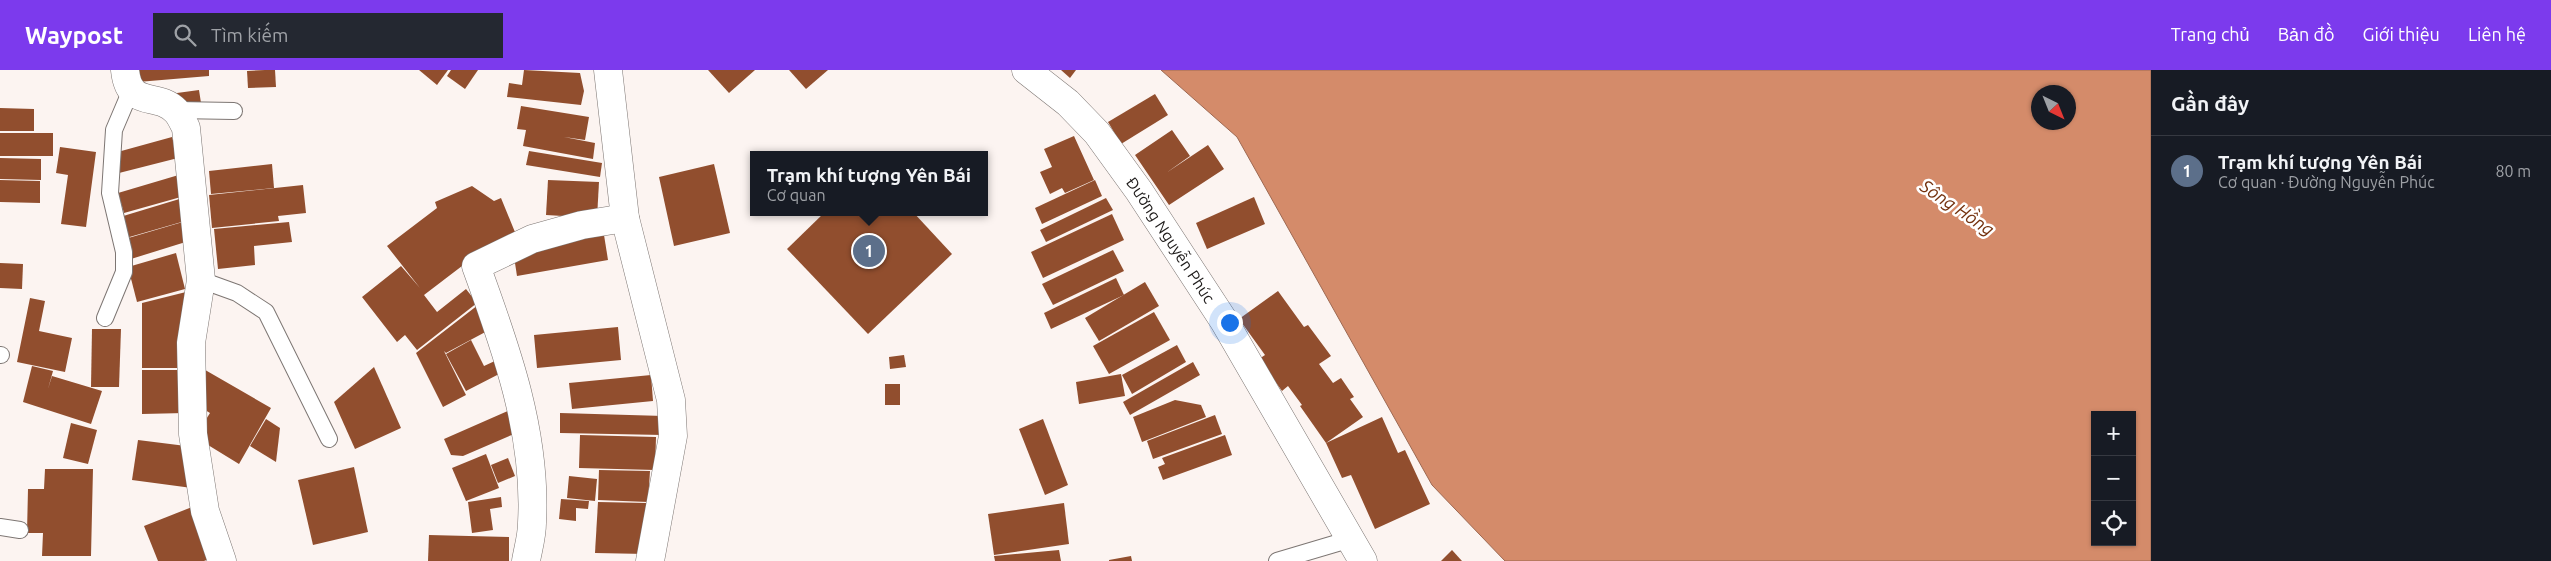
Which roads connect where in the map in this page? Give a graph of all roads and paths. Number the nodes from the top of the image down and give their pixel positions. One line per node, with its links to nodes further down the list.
1 (608, 70): 6 (street)
2 (1026, 70): 12 (street, Đường Nguyễn Phúc)
3 (128, 80): 4 (street); 8 (lane)
4 (176, 110): 5 (lane); 7 (street)
5 (234, 111)
6 (625, 218): 14 (street); 15 (street)
7 (201, 280): 9 (lane); 13 (street)
8 (105, 318)
9 (329, 439)
10 (0, 528): 11 (lane)
11 (20, 530)
12 (1357, 550): 16 (lane)
13 (222, 561)
14 (526, 561)
15 (650, 561)
16 (1277, 561)

